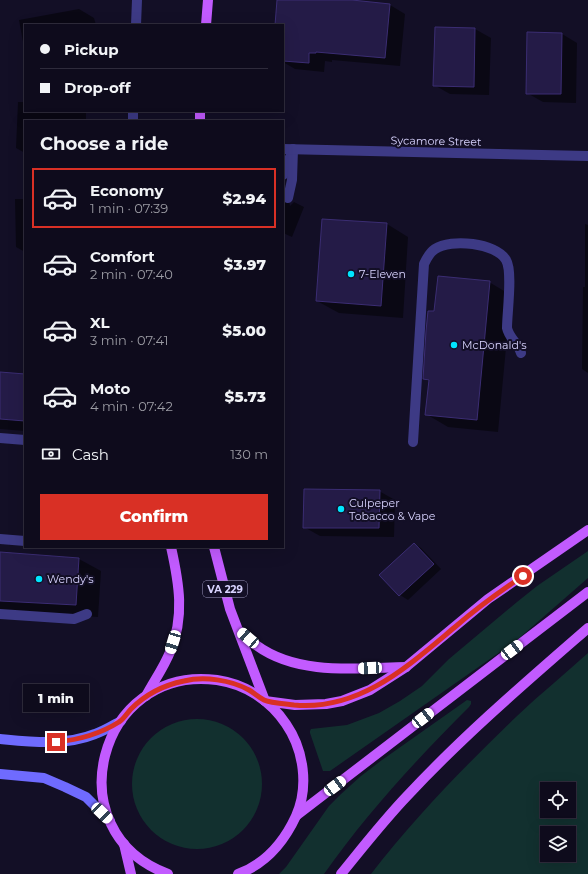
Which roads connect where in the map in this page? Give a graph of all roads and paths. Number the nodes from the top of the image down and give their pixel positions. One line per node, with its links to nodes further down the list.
1 (137, 0): 3 (street)
2 (208, 0): 4 (main road)
3 (136, 24)
4 (206, 24)
5 (288, 149): 6 (street, Sycamore Street); 7 (street); 8 (street)
6 (588, 156)
7 (284, 170)
8 (288, 198)
9 (521, 353): 12 (street)
10 (0, 438): 11 (street)
11 (24, 440)
12 (413, 442)
13 (588, 530): 23 (main road)
14 (0, 539): 15 (street)
15 (24, 541)
16 (171, 548): 24 (main road)
17 (214, 548): 22 (main road, VA 229)
18 (588, 592): 29 (main road)
19 (0, 614): 20 (street)
20 (87, 614)
21 (588, 628): 35 (main road)
22 (240, 631): 23 (main road); 25 (main road, VA 229)
23 (406, 667): 25 (main road)
24 (146, 696): 25 (main road); 26 (main road)
25 (265, 701): 29 (main road)
26 (120, 722): 27 (main road); 30 (main road)
27 (0, 739)
28 (0, 774): 30 (main road)
29 (297, 815): 34 (main road)
30 (110, 821): 31 (main road)
31 (124, 844): 32 (main road); 33 (main road)
32 (131, 874)
33 (168, 874)
34 (238, 874)
35 (341, 874)

